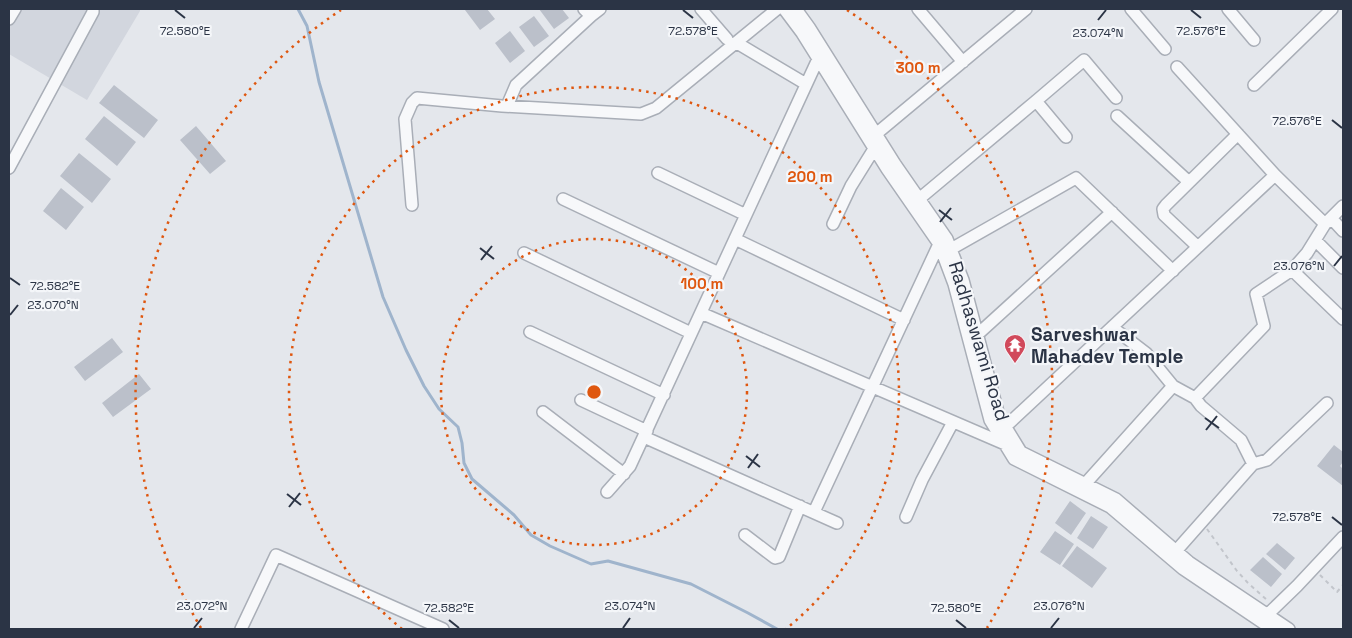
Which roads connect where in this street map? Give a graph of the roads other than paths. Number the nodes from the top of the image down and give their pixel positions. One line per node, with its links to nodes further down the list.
1 (15, 9): 13 (street)
2 (93, 9): 30 (street)
3 (701, 9): 15 (street)
4 (777, 9): 15 (street)
5 (784, 9): 17 (street, Radhaswami Road)
6 (796, 9): 26 (street, Radhaswami Road)
7 (918, 9): 18 (street)
8 (1026, 9): 18 (street)
9 (1131, 9): 16 (street)
10 (1228, 9): 14 (street)
11 (1332, 9): 21 (street)
12 (592, 11): 24 (street)
13 (9, 19)
14 (1254, 40)
15 (732, 41): 20 (street); 24 (street)
16 (1166, 49)
17 (818, 59): 20 (street); 29 (street, Radhaswami Road)
18 (963, 62): 26 (street)
19 (1177, 67): 27 (street)
20 (806, 84): 39 (street)
21 (1254, 85)
22 (1116, 98): 23 (street)
23 (1036, 101): 28 (street); 34 (street)
24 (507, 106): 36 (street)
25 (1117, 116): 33 (street)
26 (876, 134): 34 (street, Radhaswami Road)
27 (1238, 134): 32 (street); 33 (street)
28 (1066, 137)
29 (874, 149): 41 (street); 45 (street, Radhaswami Road)
30 (9, 168)
31 (658, 173): 39 (street)
32 (1275, 175): 40 (street); 46 (street)
33 (1189, 182): 46 (street)
34 (919, 198): 47 (street, Radhaswami Road)
35 (563, 199): 52 (street)
36 (412, 205)
37 (1343, 206): 40 (street)
38 (1112, 212): 47 (street); 51 (street); 59 (street)
39 (746, 215): 43 (street)
40 (1328, 221): 42 (street); 44 (street)
41 (833, 224)
42 (1343, 231)
43 (735, 239): 52 (street); 55 (street)
44 (1315, 240): 49 (street); 50 (street)
45 (939, 244): 55 (street); 70 (street, Radhaswami Road)
46 (1198, 247): 51 (street)
47 (951, 249): 59 (street, Radhaswami Road)
48 (524, 253): 58 (street)
49 (1343, 268)
50 (1292, 270): 54 (street); 63 (street)
51 (1172, 271): 56 (street)
52 (720, 273): 53 (street)
53 (701, 313): 58 (street); 61 (street)
54 (1343, 319)
55 (904, 320): 61 (street)
56 (1112, 327): 60 (street); 68 (street)
57 (530, 332): 62 (street)
58 (691, 333): 62 (street)
59 (978, 334): 68 (street, Radhaswami Road)
60 (1173, 386): 63 (street); 73 (street)
61 (872, 387): 67 (street); 76 (street)
62 (664, 395): 69 (street)
63 (1195, 398): 71 (street)
64 (581, 400): 69 (street)
65 (1327, 403): 71 (street)
66 (543, 412): 72 (street)
67 (953, 422): 70 (street); 77 (street)
68 (1005, 427): 73 (street, Radhaswami Road)
69 (646, 434): 72 (street); 75 (street)
70 (1005, 444): 85 (street, Radhaswami Road)
71 (1253, 464): 81 (street)
72 (624, 474): 74 (street)
73 (1085, 484): 81 (street, Radhaswami Road)
74 (607, 492)
75 (800, 506): 76 (street); 79 (street)
76 (814, 512): 78 (street)
77 (906, 518)
78 (837, 523)
79 (745, 535)
80 (1343, 537): 82 (street)
81 (1176, 551): 82 (street, Radhaswami Road)
82 (1271, 611): 86 (street, Radhaswami Road)
83 (241, 629): 84 (street)
84 (444, 629)
85 (1272, 629)
86 (1289, 629)

